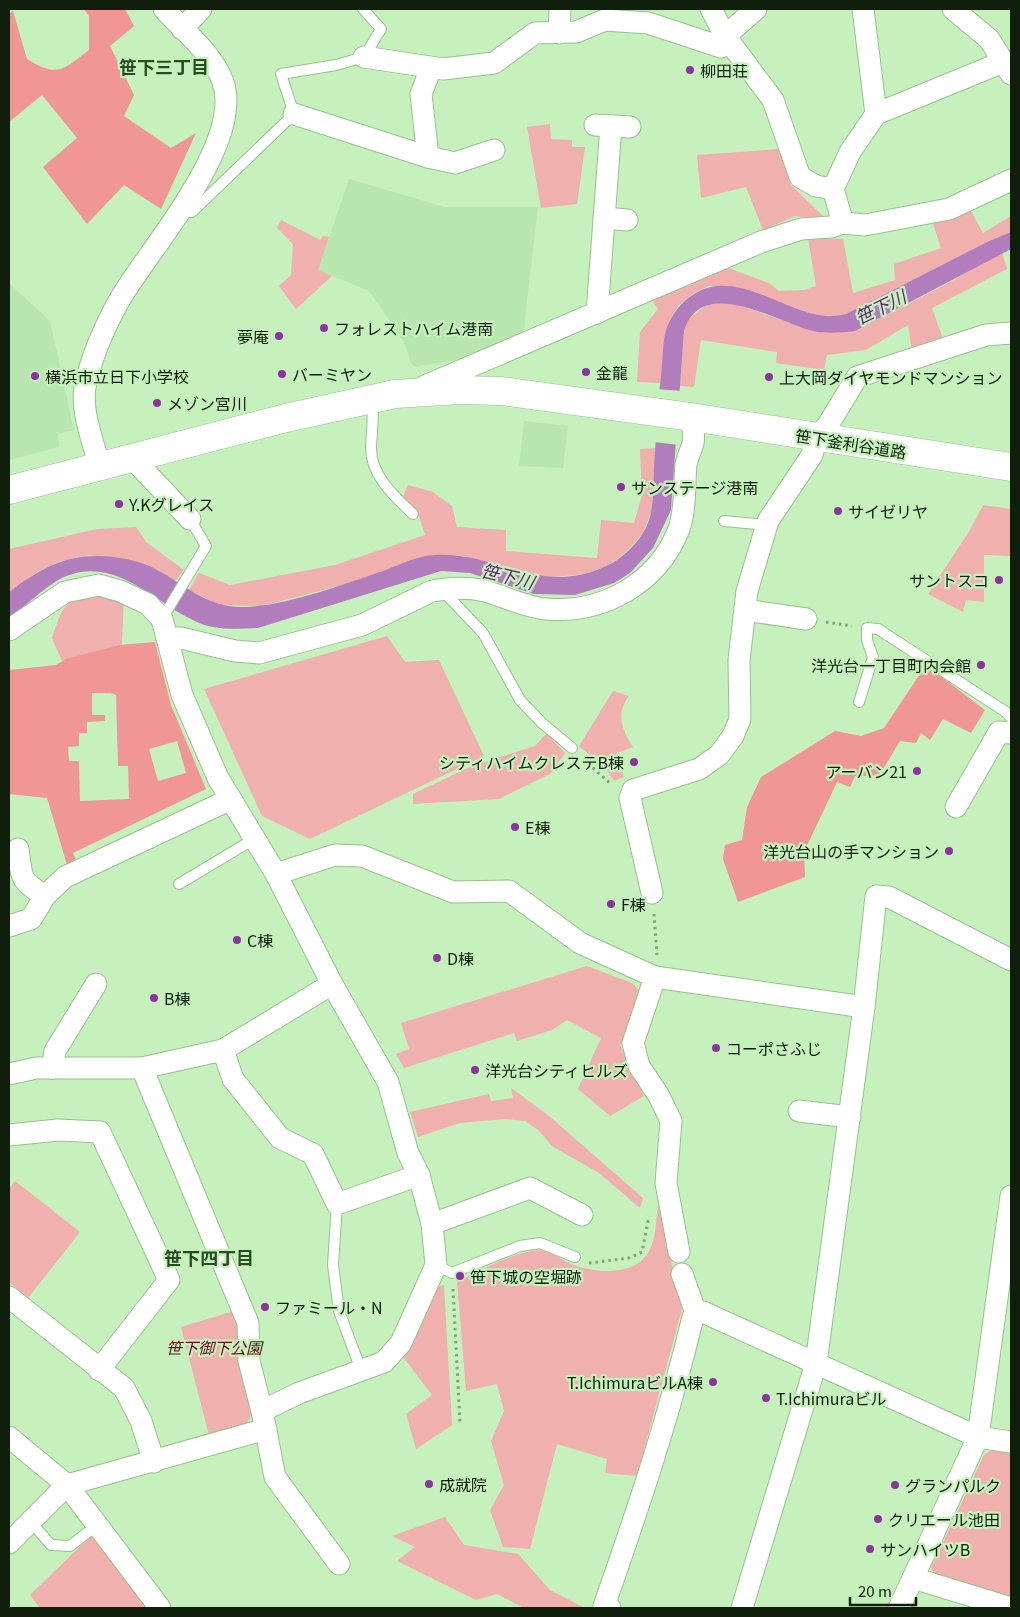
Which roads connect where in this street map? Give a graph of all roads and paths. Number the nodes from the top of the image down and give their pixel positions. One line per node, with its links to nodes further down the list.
1 (164, 9): 9 (street)
2 (201, 9): 9 (street)
3 (363, 9): 12 (lane)
4 (560, 9): 10 (street)
5 (711, 9): 11 (street)
6 (756, 9): 11 (street)
7 (863, 9): 16 (street)
8 (953, 9): 14 (street)
9 (182, 29): 22 (street)
10 (559, 32): 11 (street); 13 (street)
11 (728, 39): 21 (street)
12 (364, 57): 13 (street); 15 (lane)
13 (431, 68): 19 (street)
14 (1007, 68): 16 (street)
15 (294, 114): 19 (street); 22 (lane)
16 (876, 114): 21 (street)
17 (612, 126): 23 (street)
18 (494, 150): 19 (street)
19 (428, 157)
20 (1011, 180): 25 (street)
21 (833, 189): 25 (street)
22 (181, 212): 33 (street)
23 (604, 218): 24 (street); 26 (street)
24 (628, 220)
25 (843, 223): 26 (street)
26 (597, 313): 28 (street)
27 (1011, 333): 31 (street)
28 (406, 393): 29 (main road, 笹下釜利谷道路); 30 (main road, 笹下釜利谷道路)
29 (372, 399): 32 (main road, 笹下釜利谷道路); 36 (lane)
30 (691, 417): 31 (main road, 笹下釜利谷道路); 40 (street)
31 (816, 438): 34 (main road, 笹下釜利谷道路); 39 (street)
32 (132, 458): 33 (main road, 笹下釜利谷道路); 37 (street)
33 (99, 465): 35 (main road, 笹下釜利谷道路)
34 (1011, 467)
35 (9, 490)
36 (413, 514)
37 (190, 519): 43 (lane)
38 (724, 522): 39 (lane)
39 (767, 525): 41 (street)
40 (442, 589): 43 (street); 49 (lane)
41 (745, 610): 42 (street); 50 (street)
42 (806, 619): 44 (path)
43 (165, 623): 45 (street); 51 (street)
44 (867, 628): 46 (lane); 47 (lane)
45 (9, 630)
46 (859, 702)
47 (1011, 718)
48 (1011, 733): 52 (street)
49 (572, 748): 50 (path)
50 (630, 798): 57 (street)
51 (231, 799): 53 (street); 58 (street)
52 (956, 807)
53 (254, 839): 55 (street); 56 (lane)
54 (18, 849): 58 (street)
55 (276, 874): 61 (street); 63 (street)
56 (179, 884)
57 (652, 894): 61 (path)
58 (45, 896): 59 (street)
59 (9, 926)
60 (1011, 960): 64 (street)
61 (655, 977): 64 (street); 73 (street)
62 (96, 984): 66 (street)
63 (332, 984): 65 (street); 72 (street)
64 (864, 1007): 70 (street)
65 (223, 1050): 67 (street); 75 (street)
66 (52, 1068): 67 (street); 68 (street)
67 (142, 1068): 87 (street)
68 (9, 1074)
69 (799, 1111): 70 (street)
70 (850, 1117): 84 (street)
71 (9, 1135): 85 (street)
72 (419, 1175): 75 (street); 77 (street)
73 (666, 1183): 78 (street); 79 (path)
74 (1011, 1196): 90 (street)
75 (337, 1204): 86 (lane)
76 (582, 1215): 77 (street)
77 (432, 1224): 80 (street)
78 (679, 1252)
79 (575, 1256): 80 (lane)
80 (444, 1269): 86 (street); 88 (path)
81 (682, 1274): 83 (street)
82 (9, 1298): 85 (street)
83 (696, 1313): 84 (street); 100 (street)
84 (816, 1363): 90 (street); 101 (street)
85 (99, 1370): 92 (street)
86 (362, 1370): 87 (street)
87 (264, 1420): 92 (street); 97 (street)
88 (460, 1423)
89 (9, 1436): 93 (street)
90 (978, 1438): 91 (street); 98 (street)
91 (1011, 1442)
92 (154, 1462): 93 (street)
93 (67, 1485): 94 (street); 95 (street)
94 (31, 1522): 95 (lane); 96 (street)
95 (97, 1525): 99 (street)
96 (9, 1543)
97 (339, 1564)
98 (913, 1578): 102 (street); 103 (street)
99 (160, 1608)
100 (610, 1608)
101 (742, 1608)
102 (899, 1608)
103 (1011, 1608)

